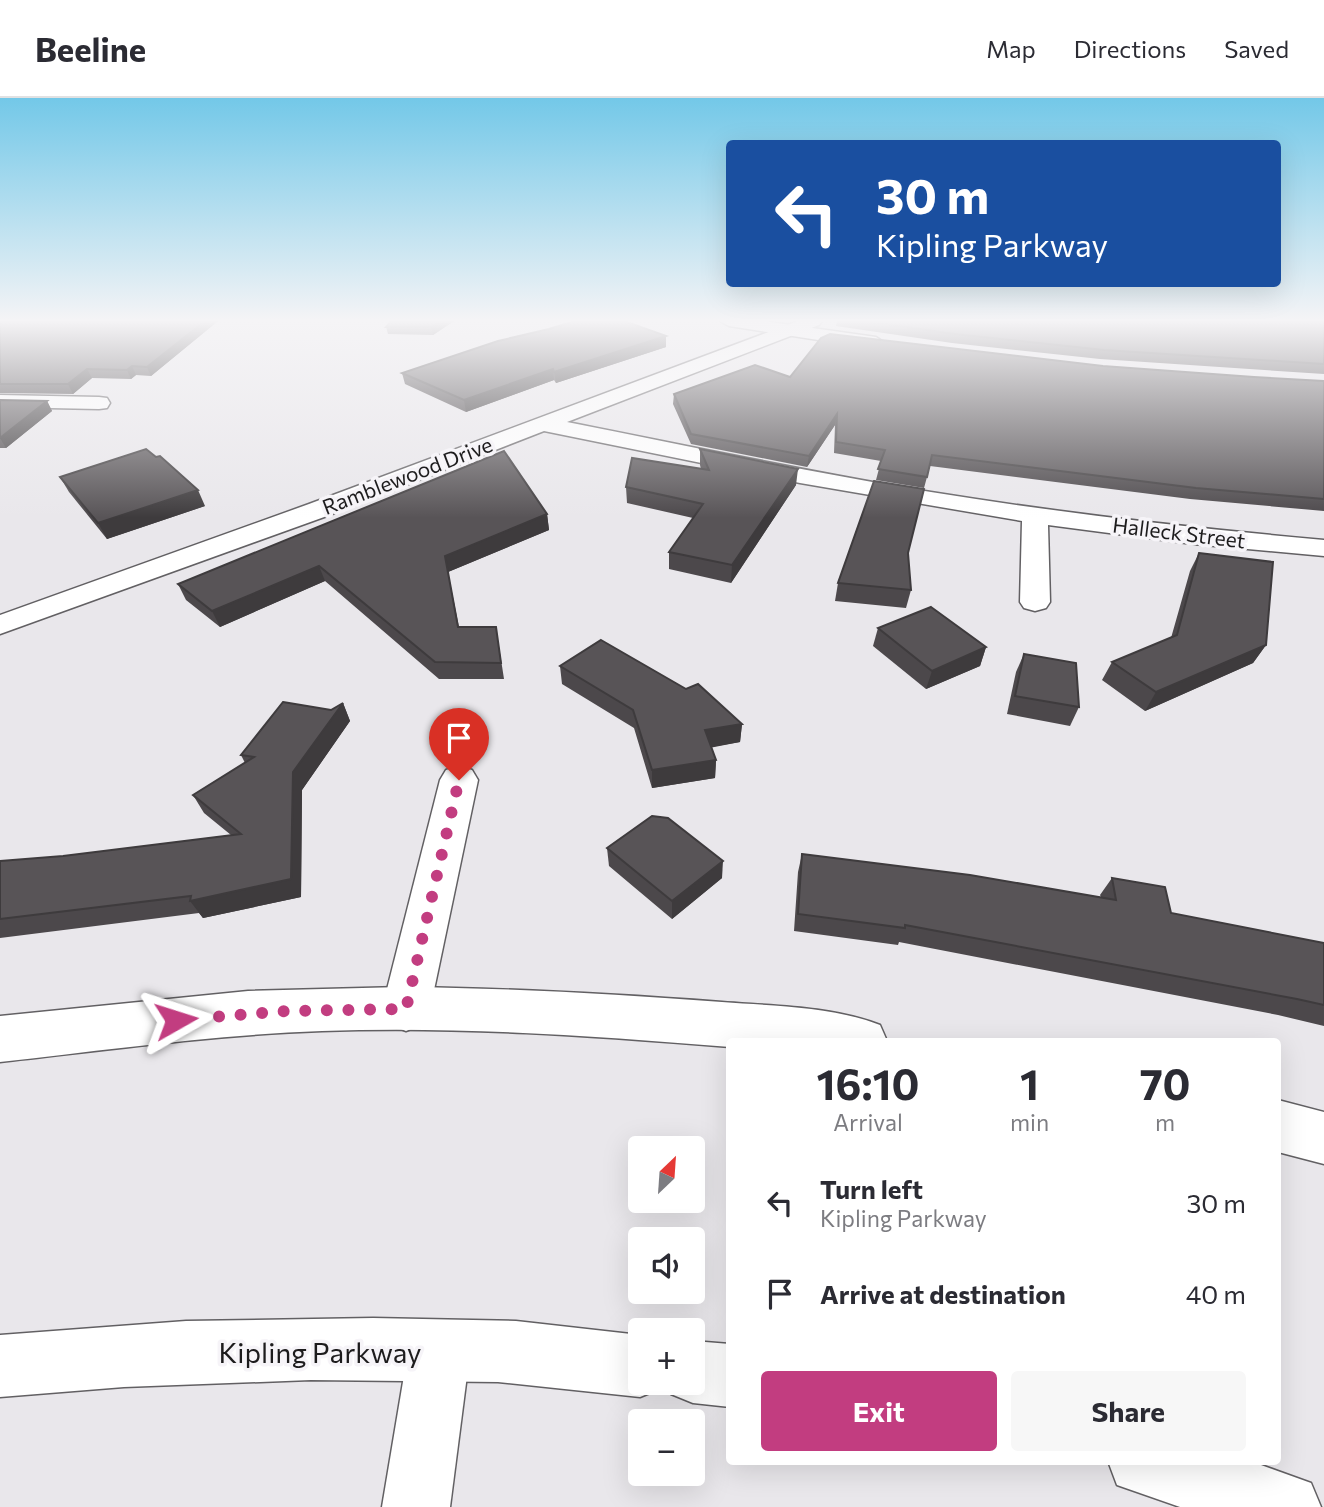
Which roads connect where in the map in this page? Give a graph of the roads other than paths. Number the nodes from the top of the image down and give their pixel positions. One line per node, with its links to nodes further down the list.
1 (639, 387): 4 (street, Ramblewood Drive)
2 (0, 401): 3 (street)
3 (99, 403)
4 (541, 424): 5 (street, Halleck Street); 8 (street, Ramblewood Drive)
5 (1035, 514): 6 (street, Halleck Street); 7 (street)
6 (1324, 548)
7 (1035, 602)
8 (0, 625)
9 (459, 780): 10 (street)
10 (406, 1009): 11 (street); 12 (street)
11 (841, 1038)
12 (0, 1039)
13 (1281, 1127): 14 (street)
14 (1324, 1138)
15 (439, 1352): 16 (street, Kipling Parkway); 17 (street, Kipling Parkway); 21 (street)
16 (628, 1365)
17 (0, 1366)
18 (705, 1373): 19 (street)
19 (726, 1376)
20 (1153, 1465): 22 (street)
21 (416, 1507)
22 (1287, 1507)

